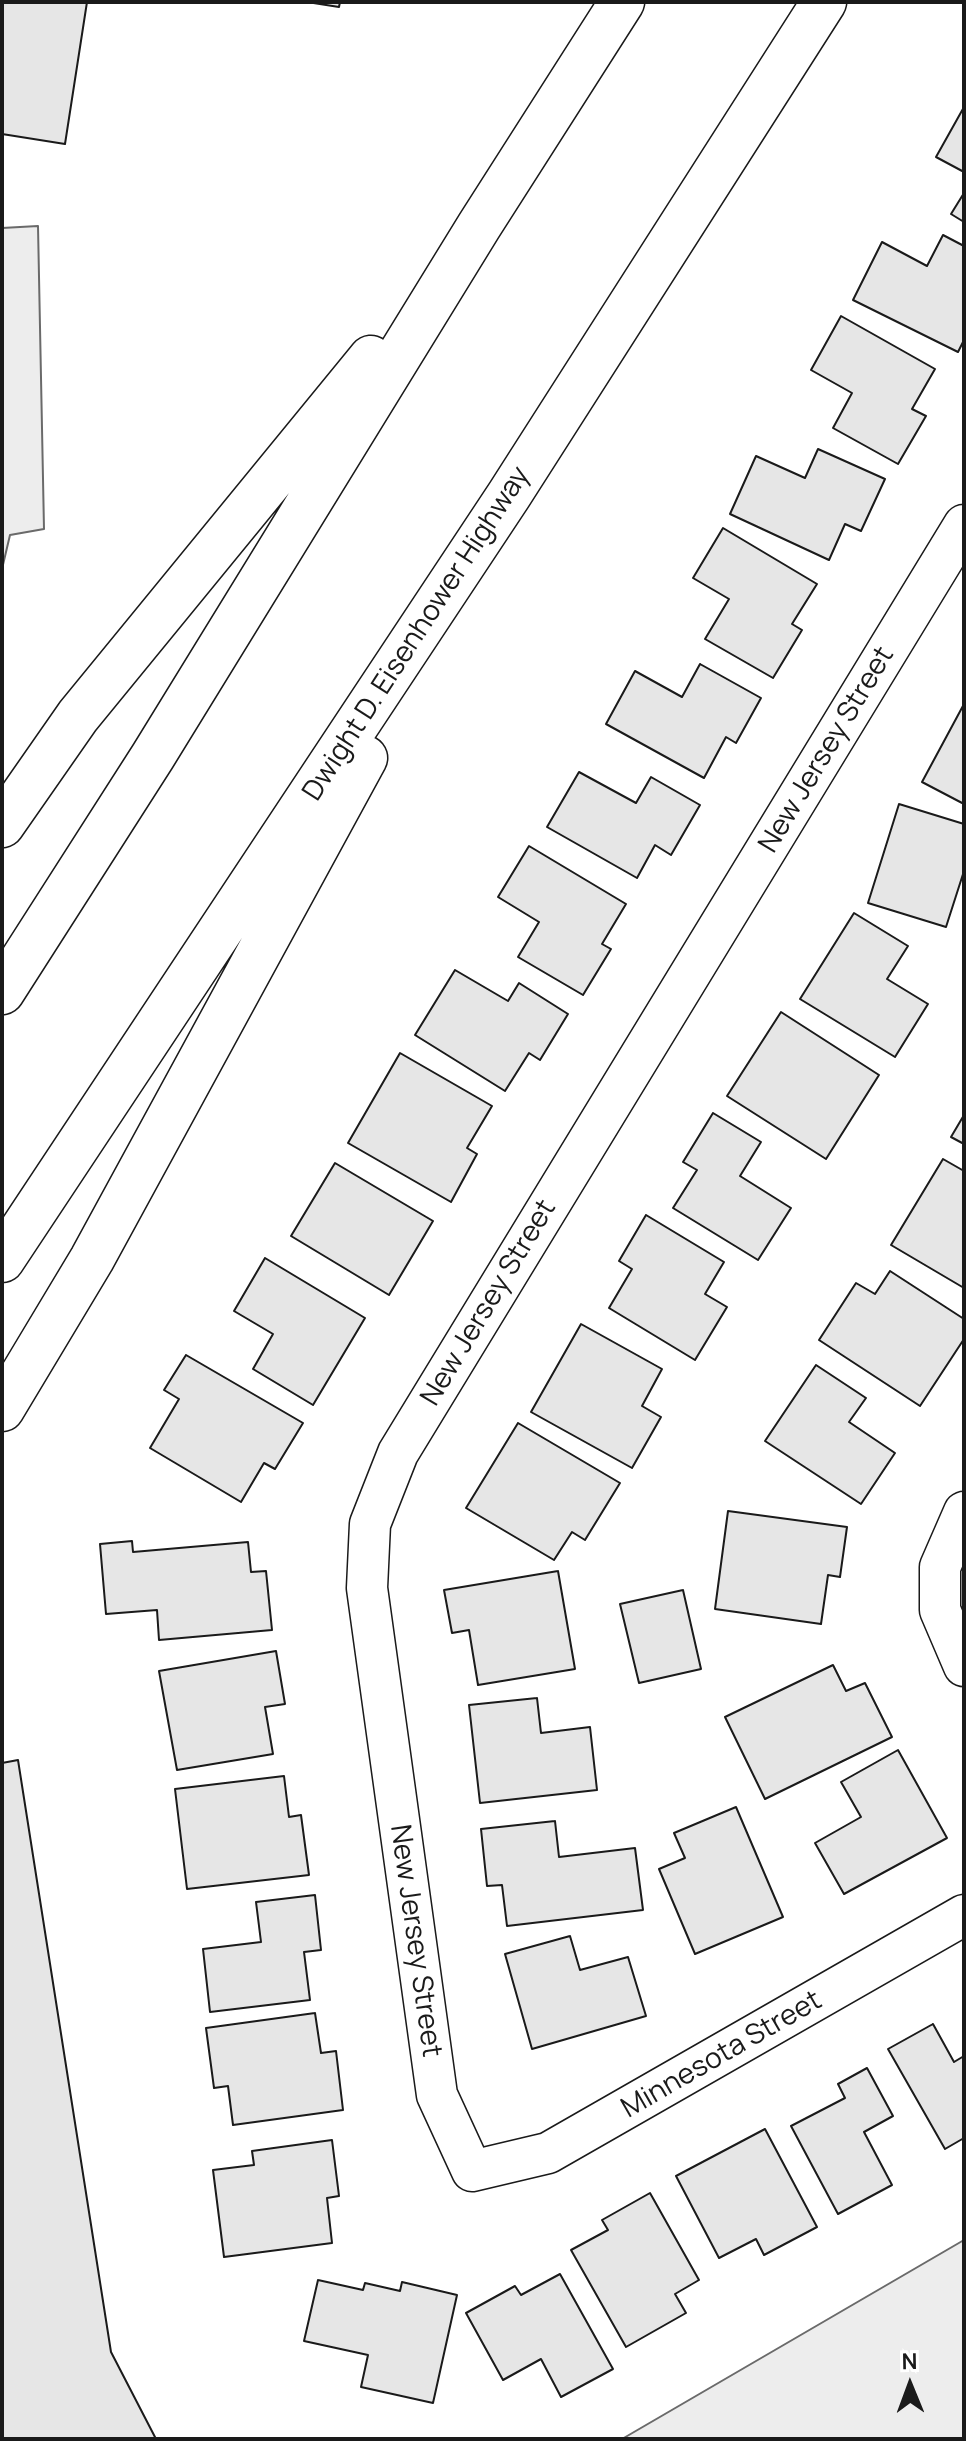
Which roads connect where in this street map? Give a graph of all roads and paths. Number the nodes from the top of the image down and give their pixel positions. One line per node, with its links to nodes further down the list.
1 (622, 2): 5 (highway)
2 (824, 2): 4 (highway, Dwight D. Eisenhower Highway)
3 (856, 2): 4 (highway)
4 (715, 175): 6 (highway, Dwight D. Eisenhower Highway)
5 (479, 226): 8 (highway); 9 (highway)
6 (509, 495): 10 (highway, Dwight D. Eisenhower Highway); 11 (highway)
7 (964, 525): 15 (street, New Jersey Street)
8 (2, 825)
9 (2, 992)
10 (2, 1260)
11 (2, 1409)
12 (964, 1512): 13 (street)
13 (964, 1666)
14 (964, 1915): 15 (street, Minnesota Street)
15 (472, 2171)

